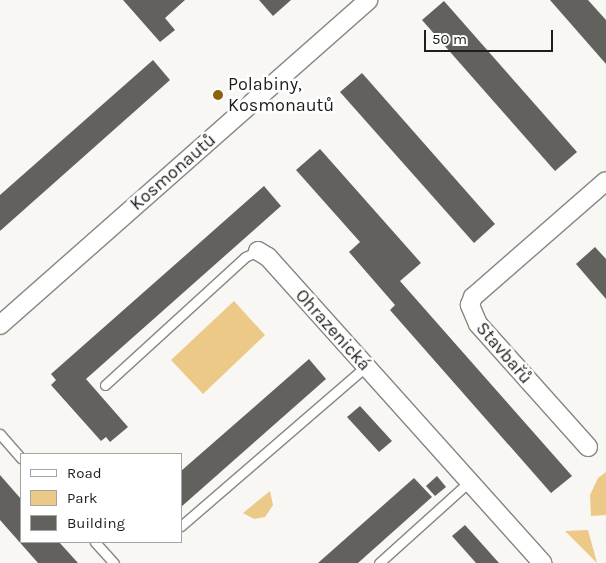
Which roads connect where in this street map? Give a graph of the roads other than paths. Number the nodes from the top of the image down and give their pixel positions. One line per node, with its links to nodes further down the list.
1 (368, 0): 4 (street, Kosmonautů)
2 (606, 181): 8 (street, Stavbařů)
3 (258, 251): 5 (street, Ohrazenická); 6 (lane, Ohrazenická)
4 (3, 316)
5 (366, 367): 10 (street, Ohrazenická); 11 (lane)
6 (105, 385)
7 (0, 434): 9 (lane)
8 (588, 447)
9 (20, 457)
10 (468, 483): 14 (lane); 15 (street, Ohrazenická)
11 (182, 525)
12 (96, 543): 13 (lane)
13 (114, 563)
14 (379, 563)
15 (543, 563)

